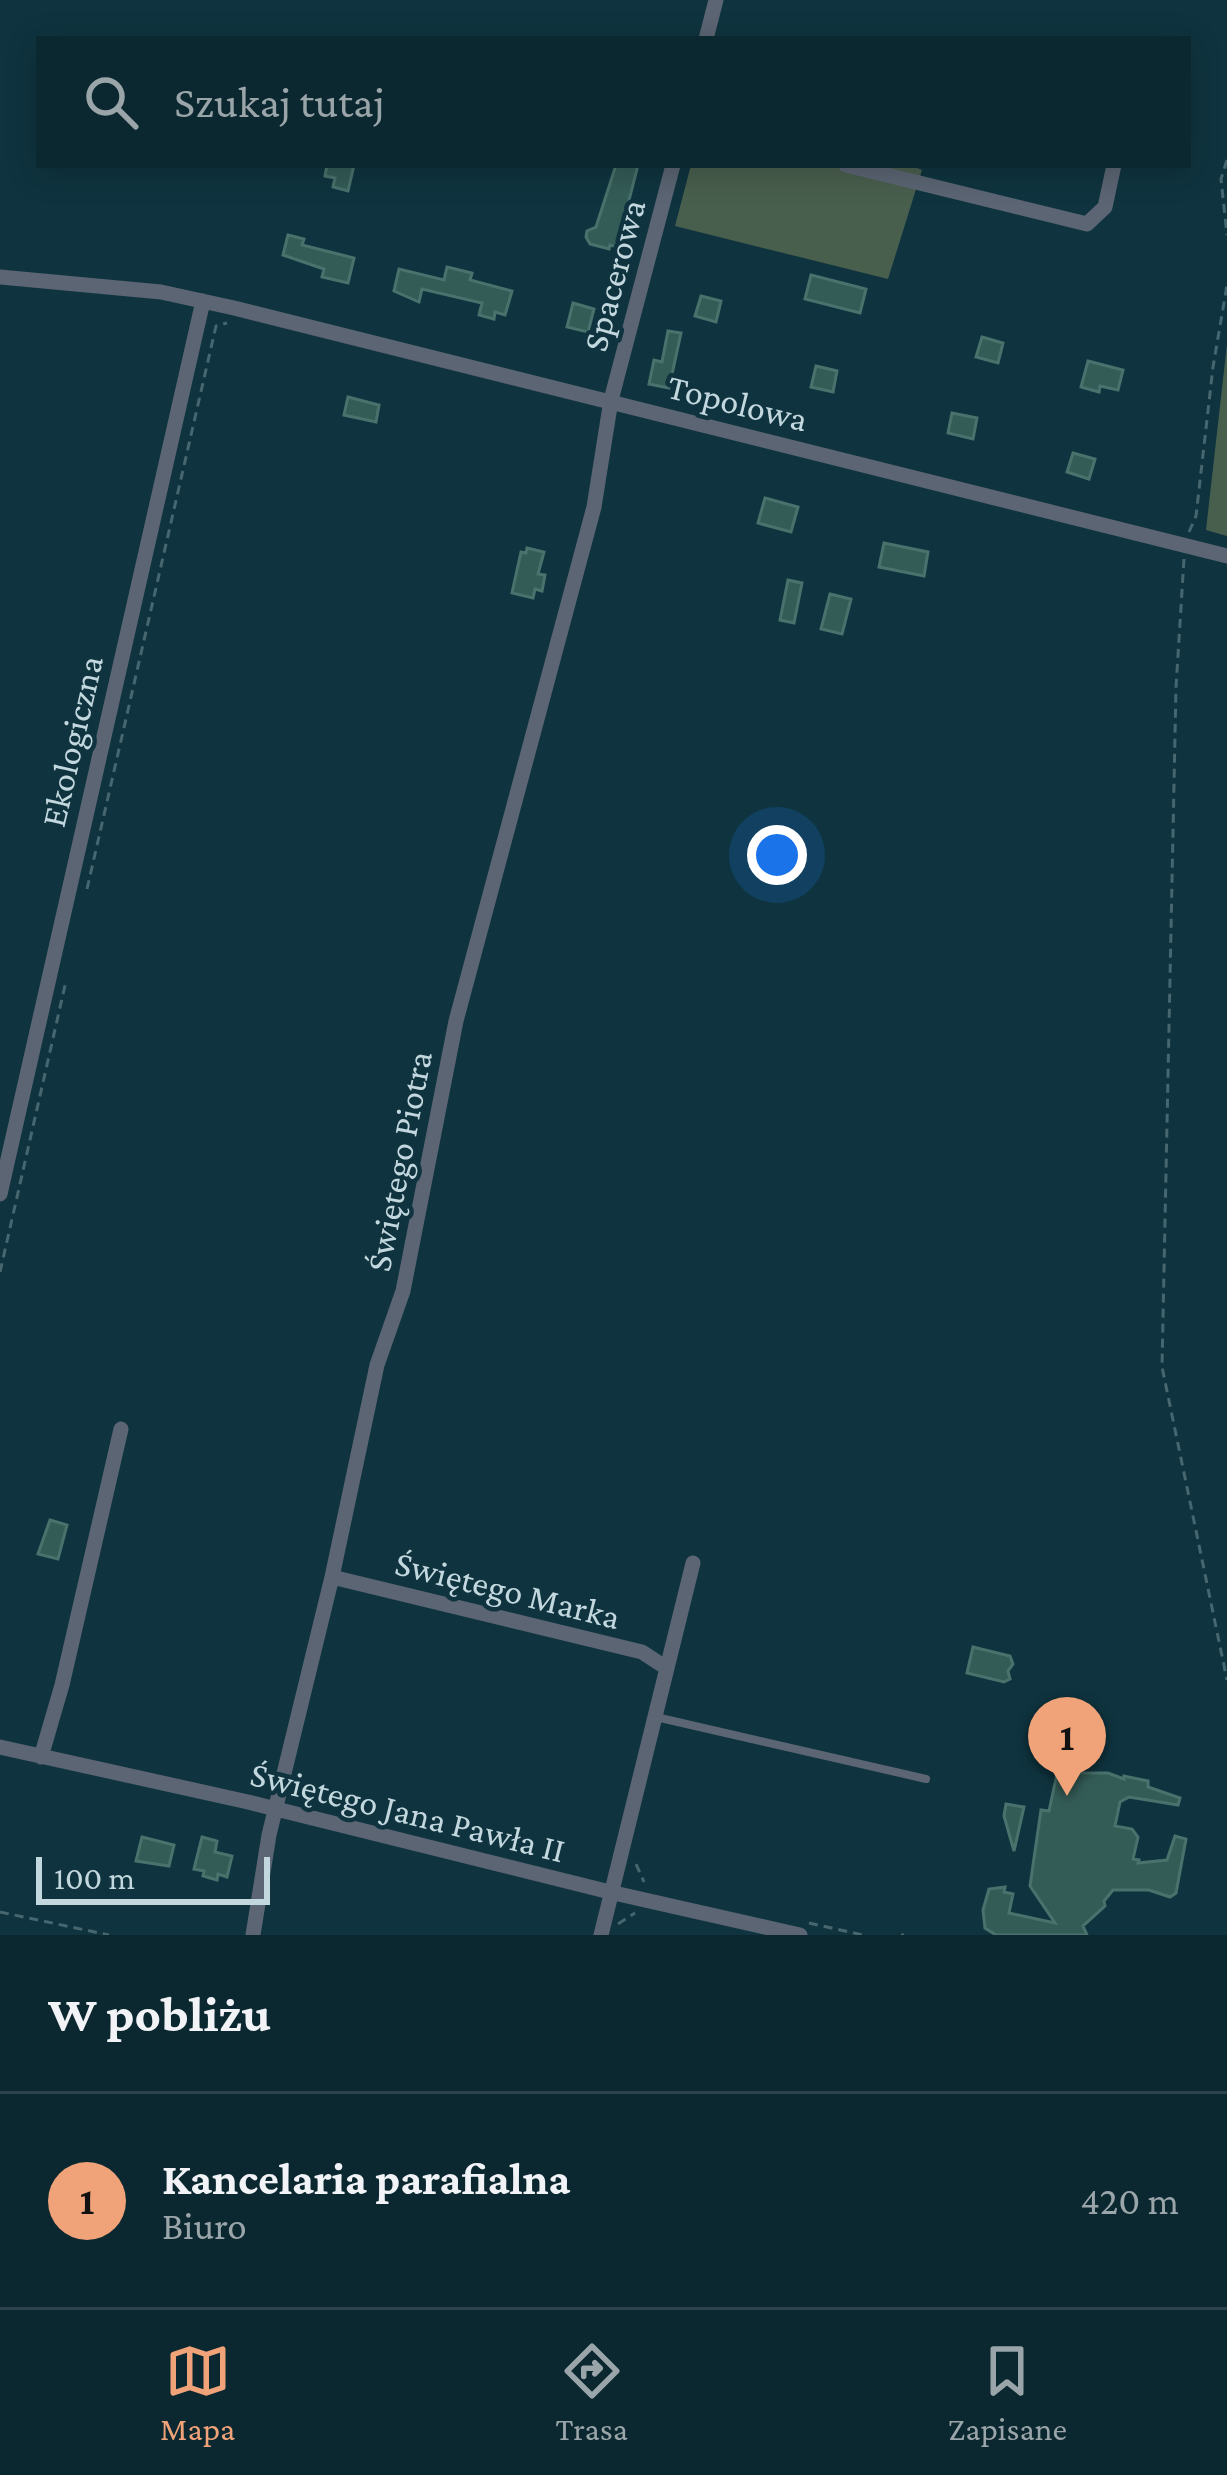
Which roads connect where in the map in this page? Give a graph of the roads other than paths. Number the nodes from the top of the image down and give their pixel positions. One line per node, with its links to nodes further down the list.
1 (716, 0): 2 (street)
2 (707, 36)
3 (672, 168): 9 (street, Spacerowa)
4 (869, 168): 6 (street)
5 (1113, 168): 6 (street)
6 (909, 173)
7 (0, 277): 8 (street, Topolowa)
8 (203, 302): 9 (street, Topolowa); 11 (street, Ekologiczna)
9 (611, 400): 10 (street, Topolowa); 14 (street, Świętego Piotra)
10 (1227, 556)
11 (0, 1193)
12 (122, 1429): 18 (street)
13 (693, 1563): 15 (street)
14 (332, 1577): 15 (street, Świętego Marka); 20 (street, Świętego Piotra)
15 (665, 1667): 16 (street)
16 (656, 1717): 19 (lane); 21 (street)
17 (0, 1747): 18 (street, Świętego Jana Pawła II)
18 (41, 1757): 20 (street, Świętego Jana Pawła II)
19 (926, 1778)
20 (277, 1810): 21 (street, Świętego Jana Pawła II); 24 (street, Świętego Piotra)
21 (614, 1893): 22 (street, Świętego Jana Pawła II); 23 (street)
22 (801, 1928)
23 (603, 1929)
24 (253, 1935)

